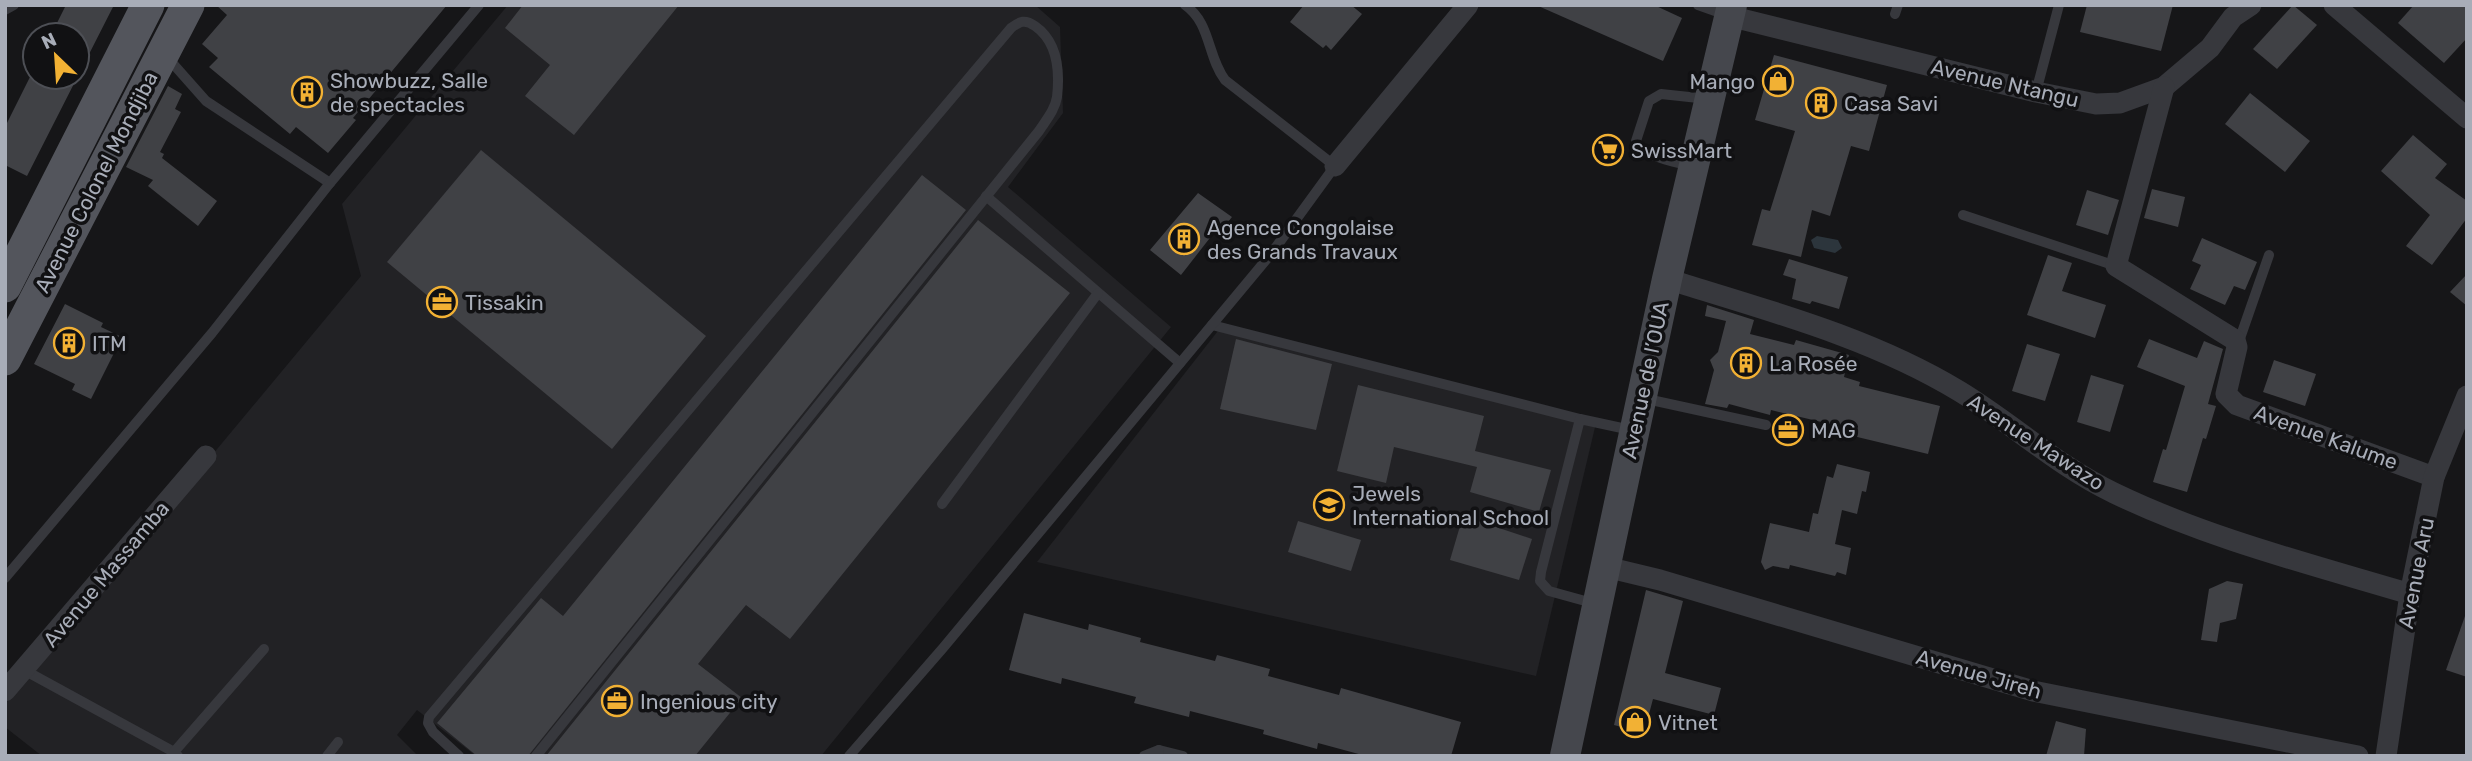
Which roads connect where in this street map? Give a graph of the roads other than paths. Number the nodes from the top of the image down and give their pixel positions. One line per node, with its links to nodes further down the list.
1 (14, 5): 10 (lane)
2 (148, 5): 26 (main road, Avenue Colonel Mondjiba)
3 (188, 5): 13 (main road, Avenue Colonel Mondjiba)
4 (479, 5): 20 (lane)
5 (1185, 5): 18 (lane)
6 (1468, 5): 18 (street)
7 (1698, 5): 12 (lane)
8 (2059, 5): 15 (lane)
9 (2334, 5): 17 (street)
10 (5, 9)
11 (2240, 9): 14 (street, Avenue Ntangu)
12 (1731, 11): 15 (street, Avenue Ntangu); 16 (main road, Avenue de l’OUA)
13 (163, 52): 20 (lane); 30 (main road, Avenue Colonel Mondjiba)
14 (2164, 87): 15 (street, Avenue Ntangu); 24 (street)
15 (2036, 92)
16 (1710, 100): 19 (main road, Avenue de l’OUA); 19 (lane)
17 (2467, 118)
18 (1335, 166): 28 (lane)
19 (1694, 167): 25 (main road, Avenue de l’OUA)
20 (330, 183): 41 (lane)
21 (986, 196): 27 (lane); 51 (lane); 52 (lane)
22 (1963, 215): 24 (lane)
23 (2269, 255): 29 (lane)
24 (2116, 266): 29 (street)
25 (1667, 279): 33 (main road, Avenue de l’OUA); 42 (street, Avenue Mawazo)
26 (5, 286)
27 (1098, 293): 31 (lane); 39 (lane)
28 (1212, 325): 31 (lane); 34 (lane)
29 (2238, 346): 38 (street, Avenue Kalume)
30 (5, 359)
31 (1180, 363): 53 (lane)
32 (2467, 396): 38 (street, Avenue Aru)
33 (1641, 398): 35 (lane); 36 (main road, Avenue de l’OUA)
34 (1580, 419): 36 (lane); 43 (lane)
35 (1766, 425)
36 (1634, 431): 40 (main road, Avenue de l’OUA)
37 (206, 456): 45 (street, Avenue Massamba)
38 (2434, 477): 42 (street, Avenue Aru)
39 (942, 504)
40 (1606, 567): 43 (main road, Avenue de l’OUA); 57 (street, Avenue Jireh)
41 (5, 578)
42 (2410, 594): 58 (street, Avenue Aru)
43 (1598, 604): 56 (main road, Avenue de l’OUA)
44 (264, 649): 49 (lane)
45 (24, 670): 46 (street, Avenue Massamba); 49 (lane)
46 (5, 691)
47 (338, 742): 50 (lane)
48 (1158, 753): 54 (lane); 55 (lane)
49 (176, 754)
50 (327, 756)
51 (458, 756)
52 (537, 756)
53 (849, 756)
54 (1144, 756)
55 (1183, 756)
56 (1565, 756)
57 (2358, 756)
58 (2386, 756)

